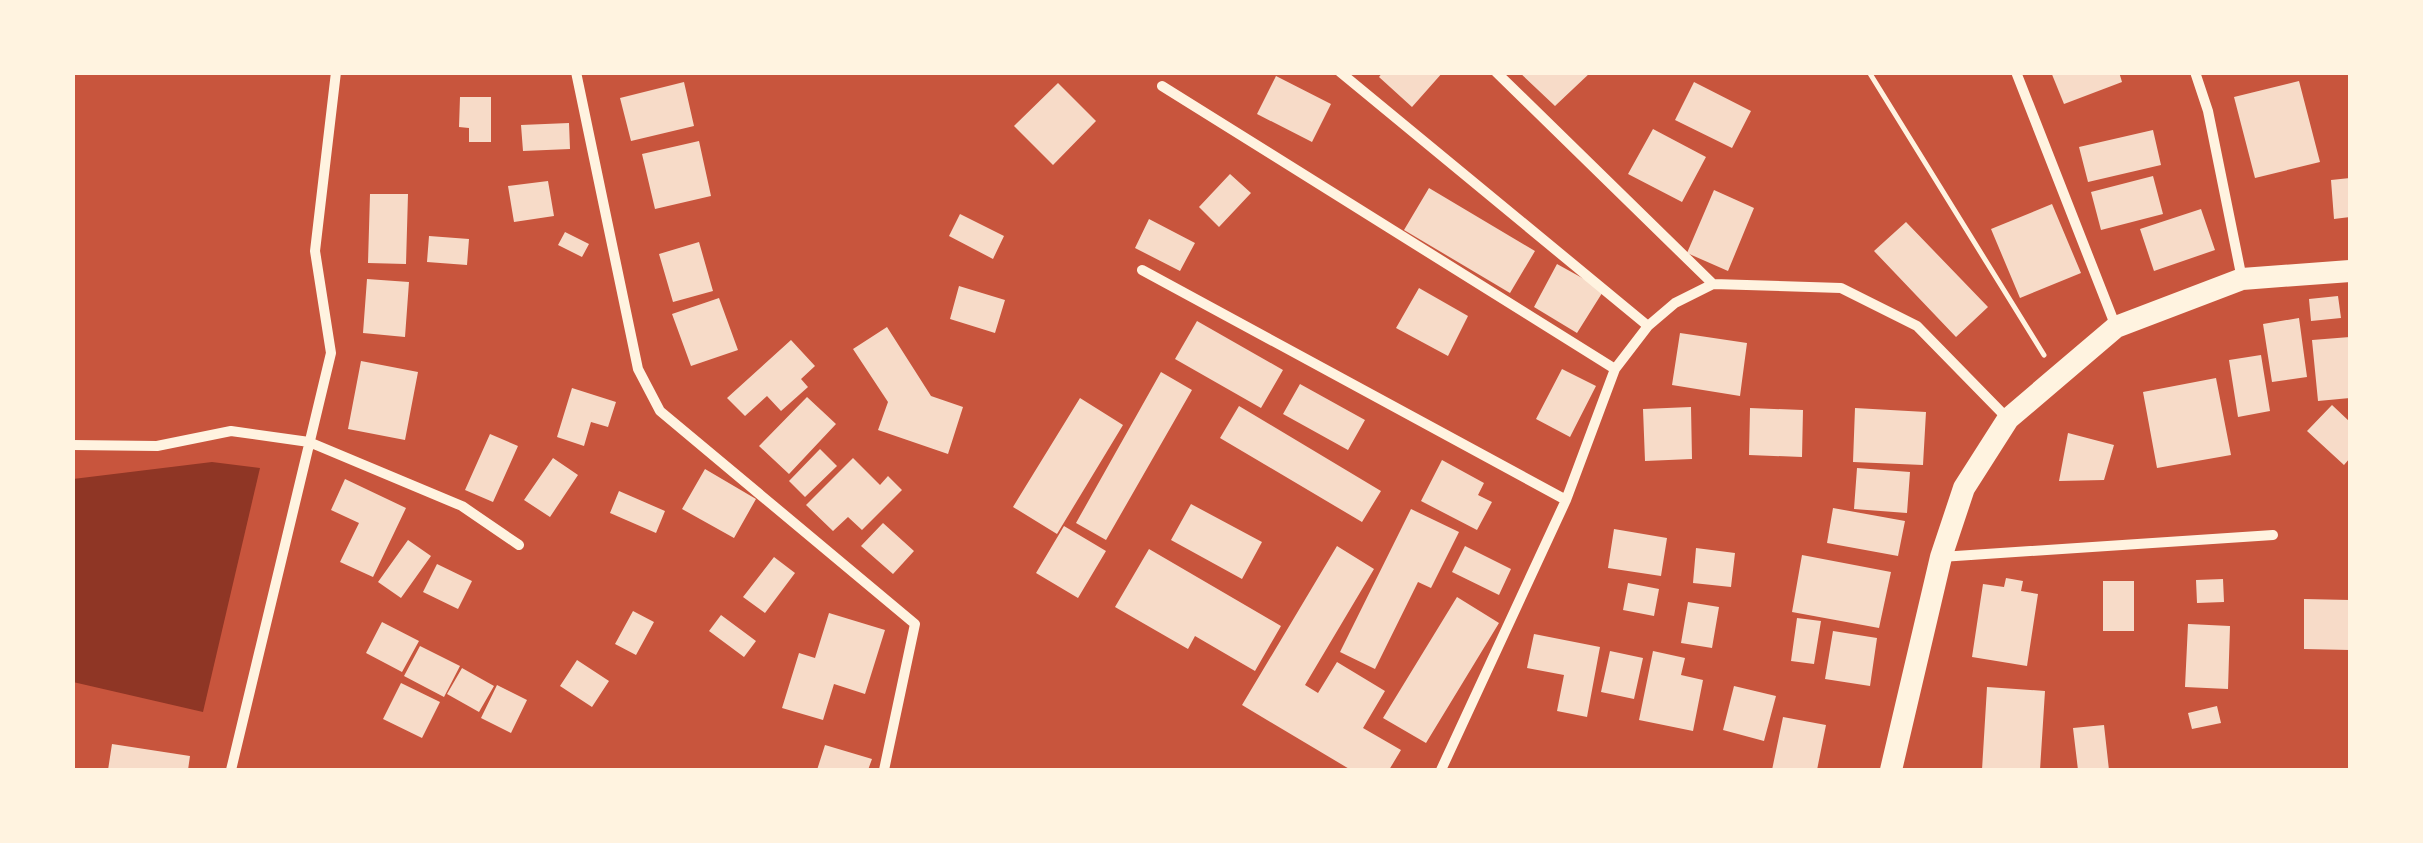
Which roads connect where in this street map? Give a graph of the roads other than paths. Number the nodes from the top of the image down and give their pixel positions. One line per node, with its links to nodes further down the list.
1 (336, 72): 16 (street)
2 (576, 72): 23 (street)
3 (1340, 72): 12 (street)
4 (1496, 72): 11 (street)
5 (2016, 72): 13 (street)
6 (2195, 72): 10 (street)
7 (1162, 86): 14 (street)
8 (1142, 270): 18 (street)
9 (2350, 272): 10 (main road)
10 (2242, 279): 13 (main road)
11 (1714, 284): 12 (street); 15 (street)
12 (1648, 326): 14 (street)
13 (2116, 327): 15 (main road)
14 (1616, 370): 18 (street)
15 (2008, 419): 21 (main road)
16 (309, 442): 17 (street); 20 (street); 22 (street)
17 (72, 446)
18 (1566, 500): 24 (street)
19 (2273, 535): 21 (street)
20 (519, 545)
21 (1942, 557): 25 (main road)
22 (231, 770)
23 (884, 770)
24 (1440, 770)
25 (1891, 770)

